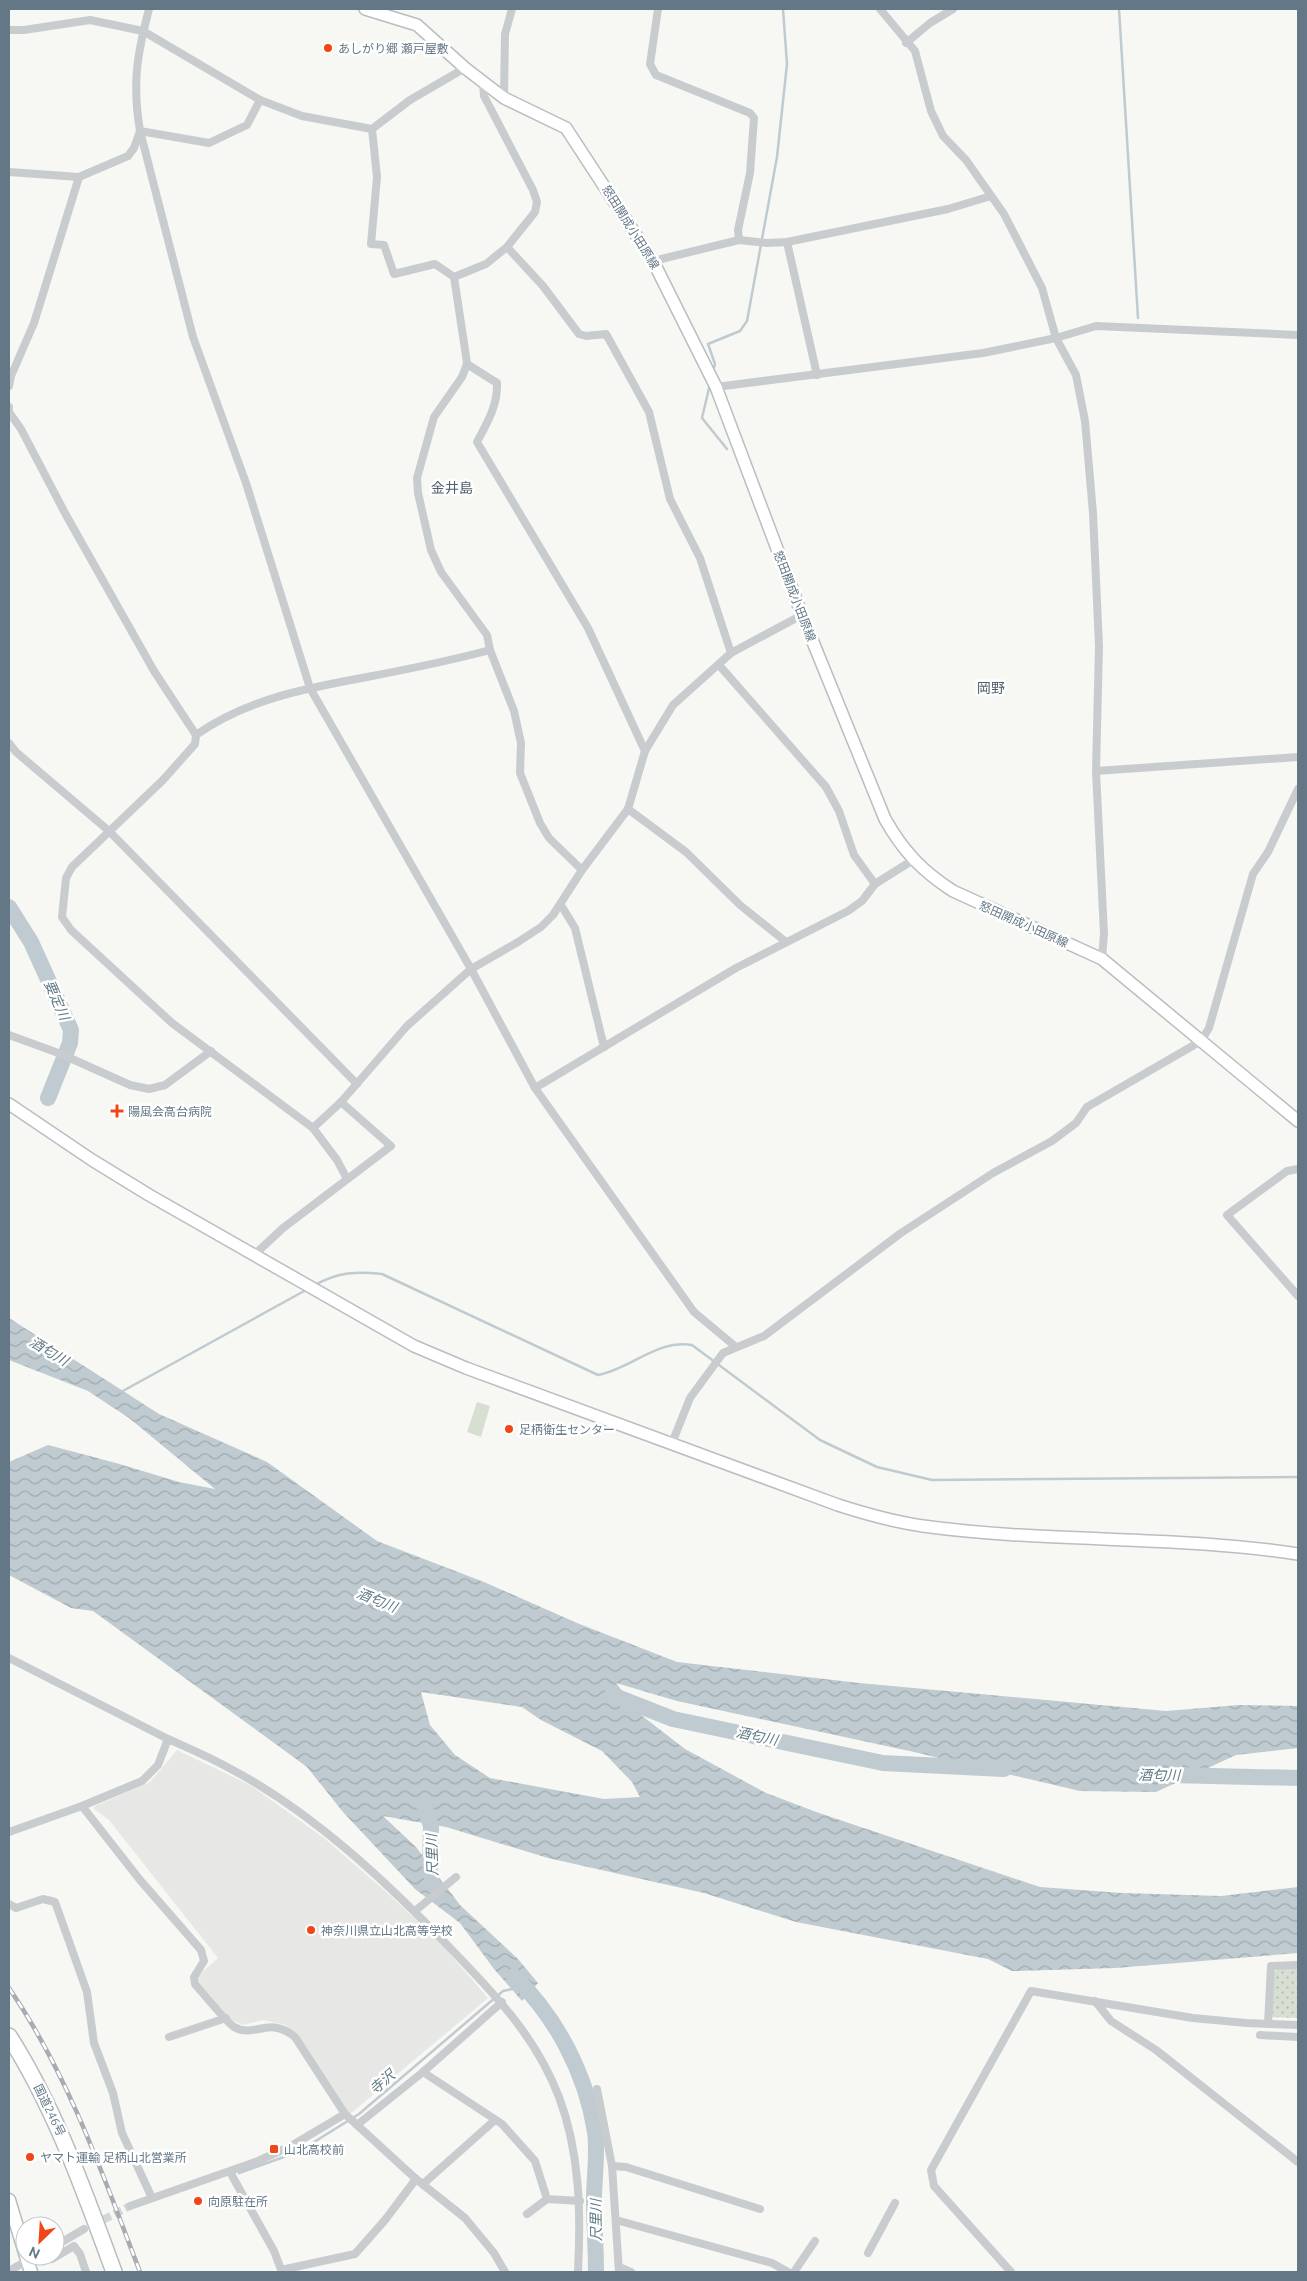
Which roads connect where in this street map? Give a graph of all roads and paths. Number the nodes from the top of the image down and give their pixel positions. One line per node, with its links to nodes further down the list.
1 (149, 9): 8 (street)
2 (365, 9): 10 (main road, 怒田開成小田原線)
3 (512, 9): 12 (street)
4 (658, 9): 19 (street)
5 (880, 9): 9 (street)
6 (953, 9): 9 (street)
7 (9, 30): 8 (street)
8 (143, 31): 13 (street); 15 (street)
9 (906, 43): 18 (street)
10 (464, 68): 11 (main road, 怒田開成小田原線); 14 (street)
11 (483, 83): 12 (main road, 怒田開成小田原線); 21 (street)
12 (504, 98): 22 (main road, 怒田開成小田原線)
13 (260, 100): 14 (street); 15 (street)
14 (372, 129): 23 (street)
15 (140, 130): 17 (street); 36 (street)
16 (9, 172): 17 (street)
17 (79, 177): 28 (street)
18 (991, 196): 20 (street); 25 (street)
19 (739, 240): 20 (street); 22 (street)
20 (786, 242): 27 (street)
21 (508, 248): 23 (street); 34 (street)
22 (653, 260): 29 (main road, 怒田開成小田原線)
23 (454, 277): 26 (street)
24 (1298, 335): 25 (street)
25 (1056, 338): 27 (street); 41 (street)
26 (467, 364): 33 (street); 39 (street)
27 (817, 375): 29 (street)
28 (9, 386)
29 (716, 386): 32 (main road, 怒田開成小田原線)
30 (9, 407): 31 (street)
31 (9, 412): 37 (street)
32 (802, 616): 34 (street); 45 (main road, 怒田開成小田原線)
33 (490, 650): 36 (street); 46 (street)
34 (731, 653): 35 (street)
35 (720, 665): 39 (street); 47 (street)
36 (310, 688): 37 (street); 51 (street)
37 (196, 735): 44 (street)
38 (9, 743): 44 (street)
39 (645, 751): 43 (street)
40 (1298, 757): 41 (street)
41 (1096, 771): 50 (street)
42 (1298, 789): 53 (street)
43 (628, 809): 46 (street); 49 (street)
44 (109, 831): 55 (street); 56 (street)
45 (913, 860): 47 (street); 50 (main road, 怒田開成小田原線)
46 (582, 870): 48 (street)
47 (875, 884): 49 (street)
48 (562, 905): 51 (street); 54 (street)
49 (786, 942): 54 (street)
50 (1102, 959): 53 (main road, 怒田開成小田原線)
51 (470, 969): 56 (street); 57 (street)
52 (9, 1035): 55 (street)
53 (1201, 1042): 60 (main road, 怒田開成小田原線); 66 (street)
54 (604, 1046): 57 (street)
55 (211, 1051): 61 (street)
56 (358, 1084): 58 (street)
57 (535, 1088): 66 (street)
58 (341, 1102): 61 (street); 63 (street)
59 (9, 1104): 64 (main road)
60 (1298, 1121)
61 (313, 1128): 63 (street)
62 (1298, 1169): 65 (street)
63 (347, 1179): 64 (street)
64 (254, 1255): 67 (main road)
65 (1298, 1296)
66 (736, 1347): 67 (street)
67 (672, 1443): 68 (main road)
68 (1298, 1554)
69 (9, 1658): 70 (street)
70 (168, 1739): 71 (street); 75 (street)
71 (82, 1806): 72 (street); 79 (street)
72 (9, 1832)
73 (456, 1876): 75 (street)
74 (9, 1904): 96 (street)
75 (416, 1911): 77 (street)
76 (1298, 1965): 80 (street)
77 (502, 2001): 86 (street); 99 (street)
78 (1095, 2001): 80 (street); 91 (street); 113 (street)
79 (226, 2018): 85 (street); 88 (street)
80 (1268, 2024): 81 (street)
81 (1298, 2025)
82 (1260, 2035): 84 (street)
83 (9, 2036): 115 (highway, 国道246号)
84 (1298, 2036)
85 (168, 2037)
86 (423, 2072): 89 (street); 90 (street)
87 (597, 2089): 92 (street)
88 (345, 2114): 90 (street); 93 (street)
89 (495, 2120): 95 (street); 97 (street)
90 (357, 2126): 94 (street)
91 (1298, 2162)
92 (612, 2166): 102 (street); 105 (street)
93 (230, 2172): 96 (street); 112 (street)
94 (416, 2179): 95 (street); 112 (street)
95 (423, 2184): 116 (street)
96 (152, 2198): 101 (street)
97 (547, 2199): 99 (street); 103 (street)
98 (9, 2200): 104 (main road)
99 (580, 2201): 117 (street)
100 (895, 2203): 110 (street)
101 (130, 2206)
102 (760, 2209)
103 (527, 2214)
104 (15, 2218)
105 (616, 2220): 111 (street); 119 (street)
106 (84, 2229): 107 (street)
107 (65, 2240)
108 (815, 2241): 120 (street)
109 (65, 2251): 114 (street)
110 (868, 2253)
111 (619, 2270): 118 (street)
112 (282, 2271)
113 (1007, 2271)
114 (86, 2272)
115 (114, 2272)
116 (505, 2272)
117 (578, 2272)
118 (631, 2272)
119 (788, 2272)
120 (794, 2272)

